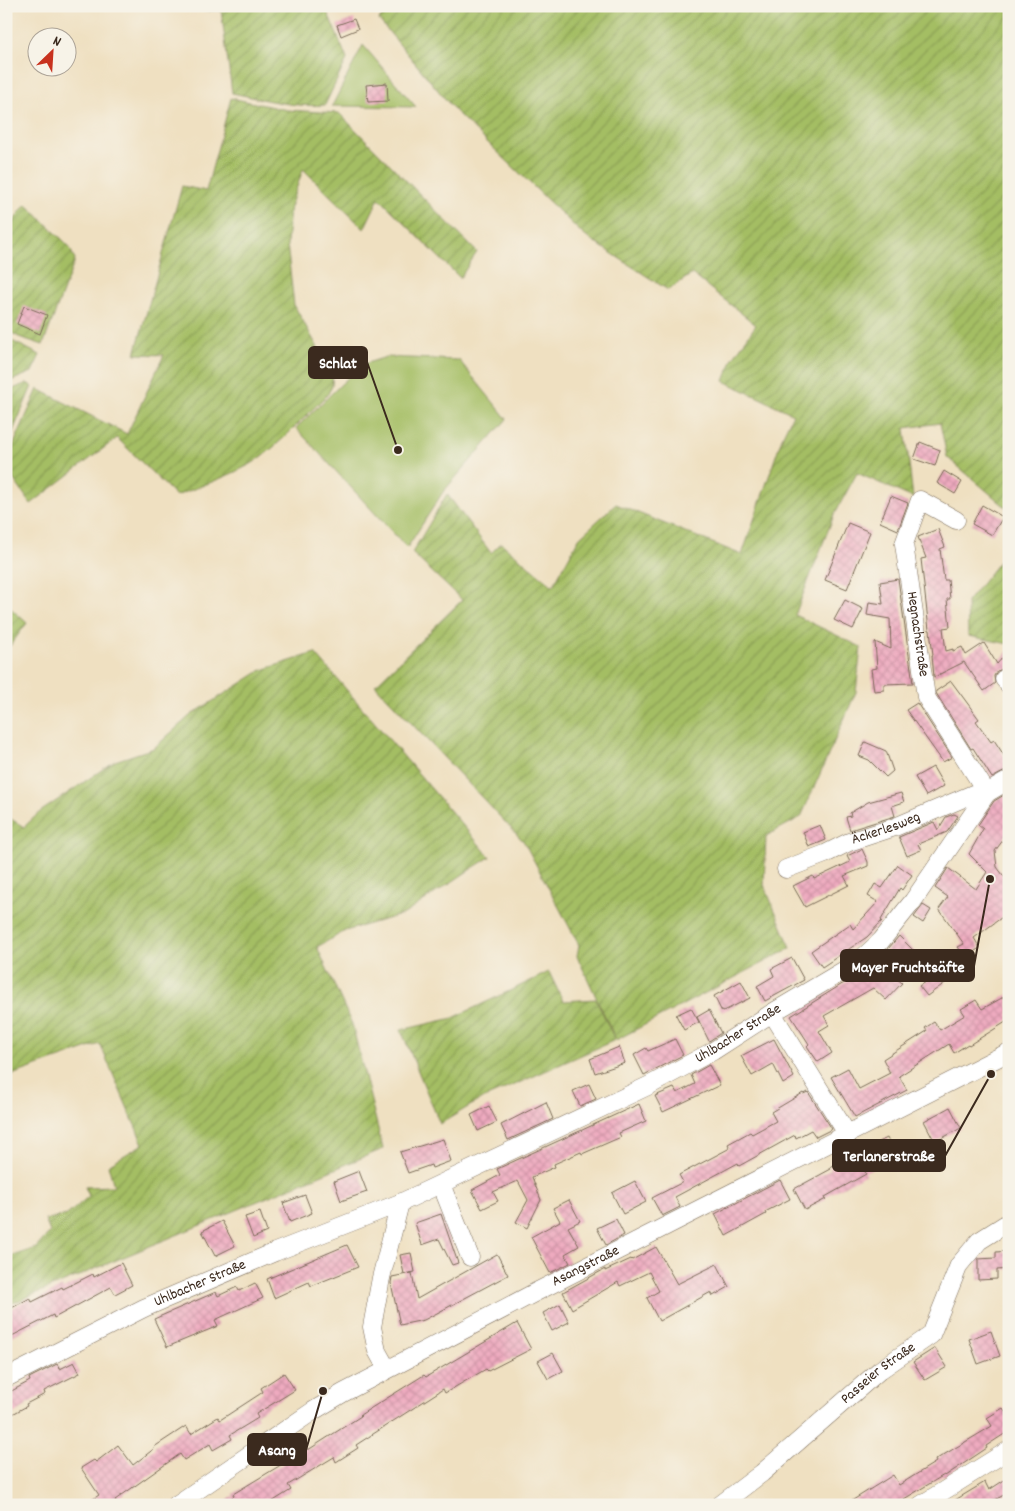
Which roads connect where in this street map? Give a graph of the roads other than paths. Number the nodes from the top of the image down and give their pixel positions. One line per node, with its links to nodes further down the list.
1 (956, 520): 3 (street, Hegnachstraße)
2 (1009, 780): 3 (street, Uhlbacher Straße)
3 (987, 793): 4 (street, Äckerlesweg); 5 (street, Uhlbacher Straße)
4 (786, 869)
5 (772, 1013): 7 (street); 8 (street, Uhlbacher Straße)
6 (1009, 1052): 7 (street, Asangstraße)
7 (848, 1135): 12 (street, Asangstraße)
8 (440, 1184): 9 (street, Uhlbacher Straße); 11 (street)
9 (400, 1203): 12 (street); 13 (street, Uhlbacher Straße)
10 (1009, 1222): 16 (street, Passeier Straße)
11 (470, 1257)
12 (387, 1369): 15 (street, Asangstraße)
13 (6, 1378)
14 (1009, 1450): 17 (street)
15 (176, 1505)
16 (720, 1505)
17 (920, 1505)

